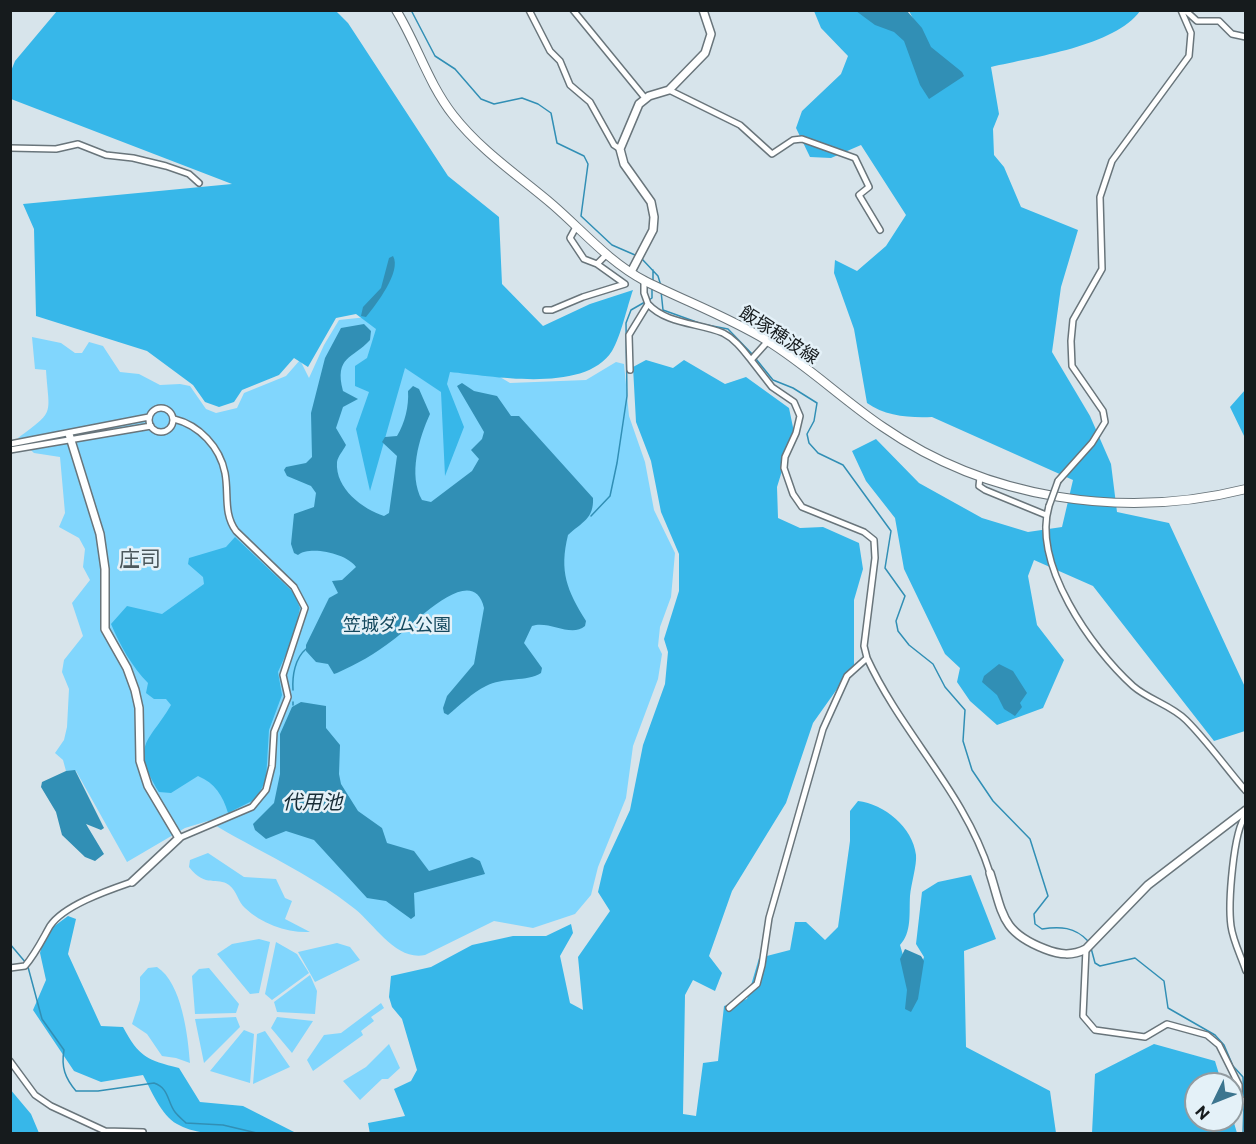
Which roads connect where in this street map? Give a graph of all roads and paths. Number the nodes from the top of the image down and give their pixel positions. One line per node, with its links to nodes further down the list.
1 (396, 10): 13 (main road, 飯塚穂波線)
2 (529, 10): 11 (street)
3 (573, 10): 9 (street)
4 (703, 10): 8 (street)
5 (1180, 10): 32 (street, bridge)
6 (1185, 10): 7 (street)
7 (1245, 39)
8 (669, 90): 9 (street); 14 (street)
9 (645, 98): 11 (street)
10 (10, 148): 12 (street)
11 (620, 149): 17 (street)
12 (199, 183)
13 (576, 227): 15 (main road, 飯塚穂波線); 16 (street)
14 (880, 230)
15 (607, 255): 16 (street); 17 (main road, 飯塚穂波線)
16 (597, 264): 20 (street)
17 (631, 272): 18 (main road, 飯塚穂波線)
18 (644, 280): 19 (street); 21 (main road, 飯塚穂波線)
19 (648, 304): 22 (street); 23 (street)
20 (546, 310)
21 (768, 341): 22 (street); 30 (main road, 飯塚穂波線)
22 (751, 360): 33 (street)
23 (630, 370)
24 (149, 417): 25 (street); 26 (street); 27 (street)
25 (174, 419): 26 (street); 37 (street)
26 (151, 426): 27 (street)
27 (70, 437): 28 (street); 29 (street); 37 (street)
28 (10, 444)
29 (10, 450)
30 (980, 477): 31 (main road, 飯塚穂波線); 32 (street)
31 (1245, 489)
32 (1046, 515): 34 (street)
33 (867, 658): 38 (street); 43 (street)
34 (1245, 791)
35 (1245, 810): 40 (street)
36 (1245, 815): 42 (street)
37 (178, 838): 39 (street)
38 (990, 873): 40 (street)
39 (132, 882): 41 (street)
40 (1086, 949): 45 (street)
41 (10, 968)
42 (1245, 970)
43 (729, 1008)
44 (10, 1061): 46 (street)
45 (1245, 1101)
46 (143, 1132)

